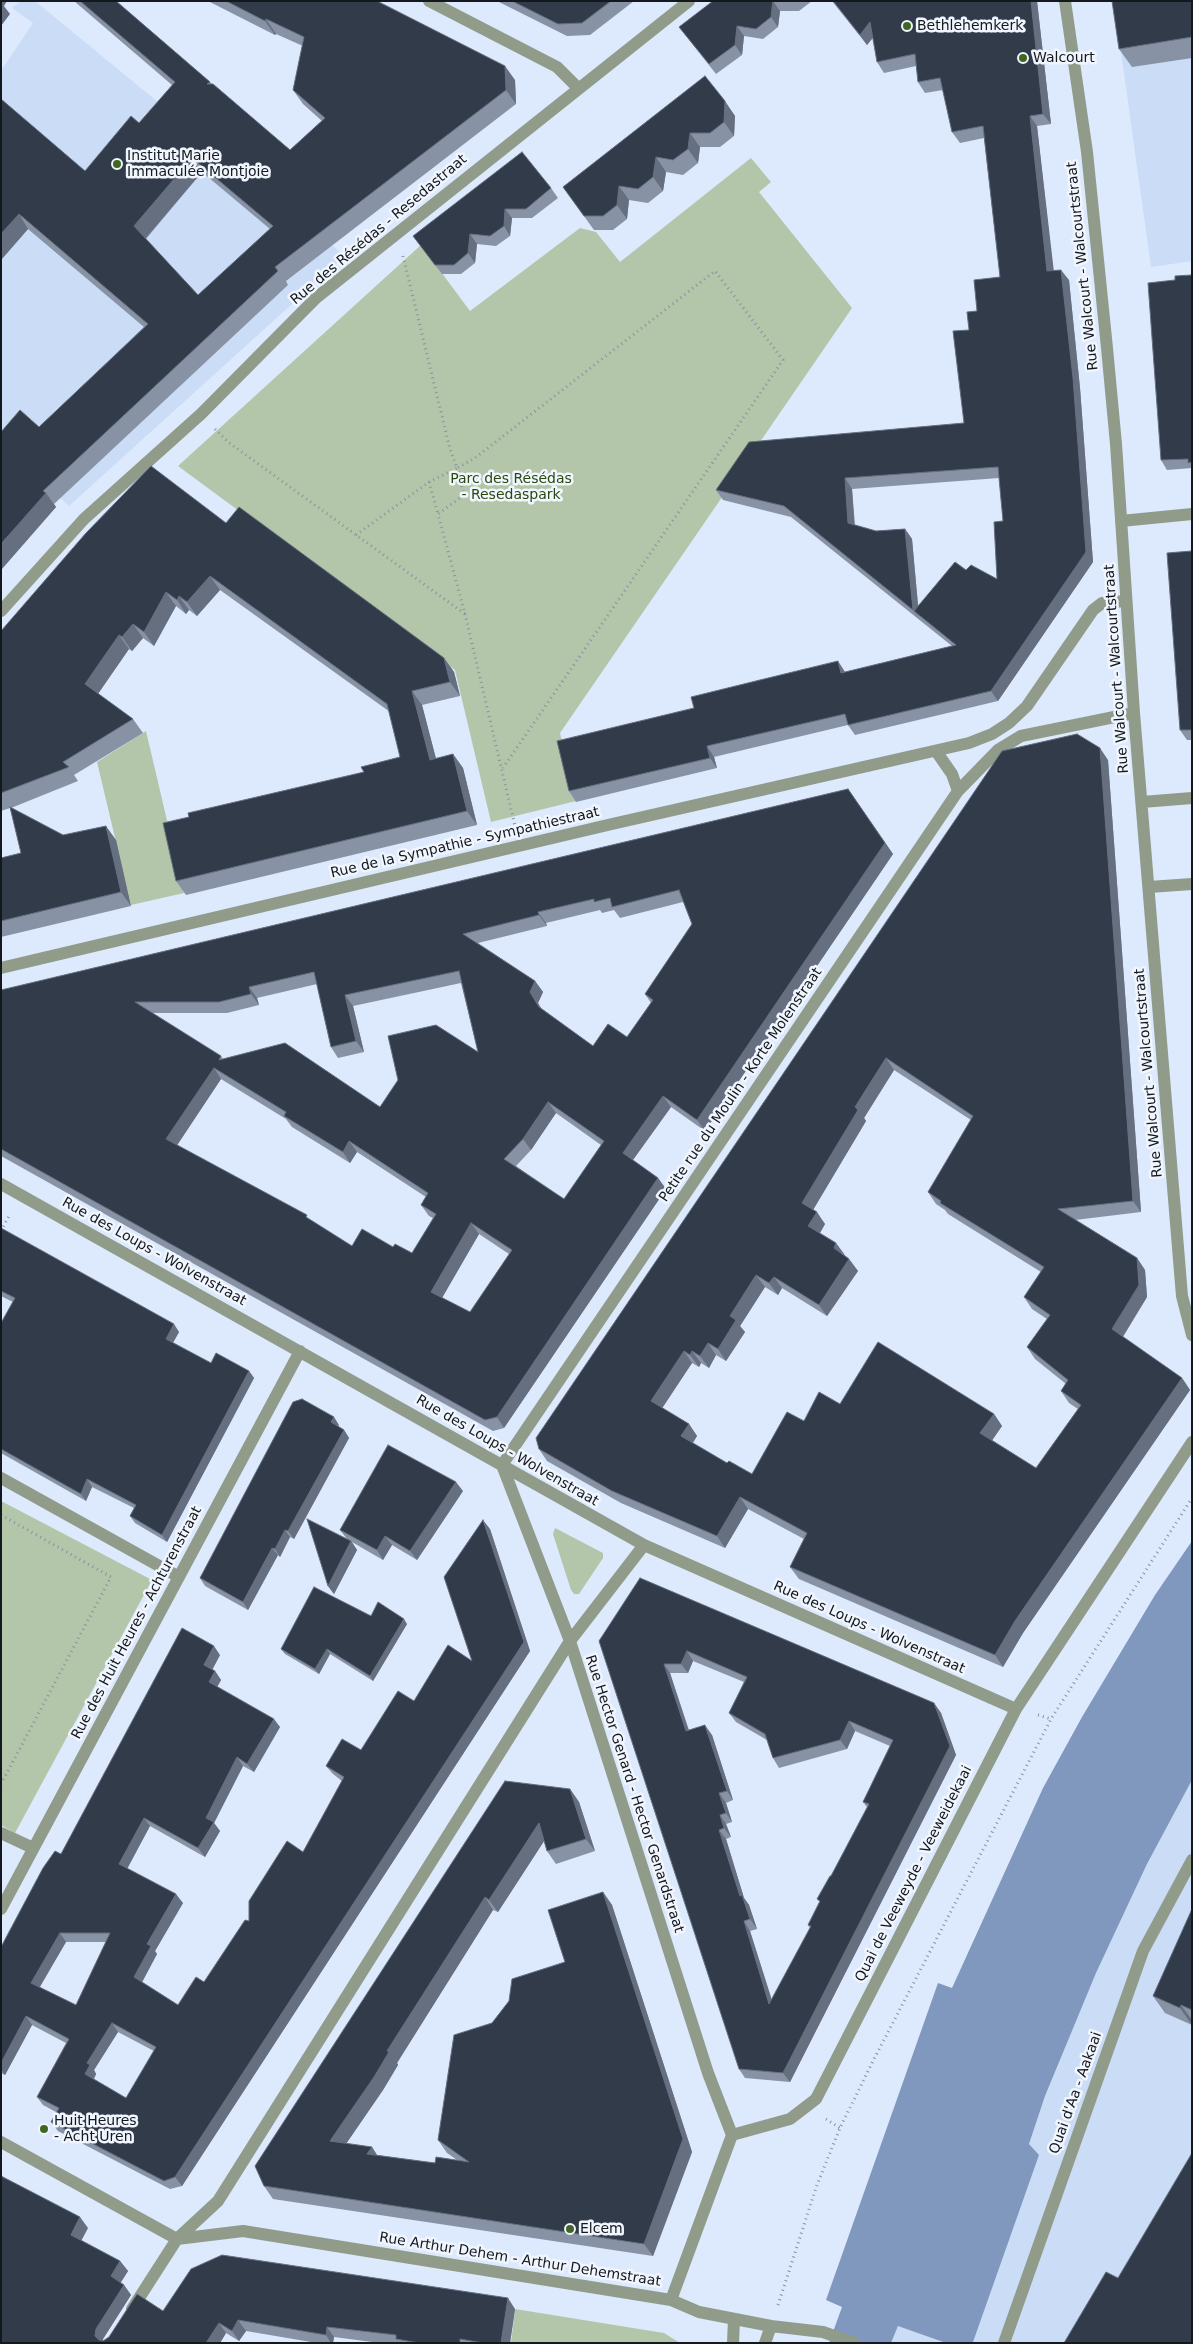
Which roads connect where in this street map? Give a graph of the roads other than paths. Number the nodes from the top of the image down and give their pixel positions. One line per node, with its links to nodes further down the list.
1 (430, 1): 4 (street)
2 (689, 1): 4 (street, Rue des Résédas - Resedastraat)
3 (1065, 1): 6 (street, Rue Walcourt - Walcourtstraat)
4 (578, 88): 8 (street, Rue des Résédas - Resedastraat)
5 (1192, 514): 6 (street)
6 (1121, 521): 7 (street, Rue Walcourt - Walcourtstraat)
7 (1126, 601): 9 (street, Rue Walcourt - Walcourtstraat); 10 (street, Rue de la Sympathie - Sympathiestraat)
8 (1, 611)
9 (1134, 713): 11 (street, Petite rue du Moulin - Korte Molenstraat); 13 (street, Rue Walcourt - Walcourtstraat)
10 (936, 751): 11 (street); 16 (street, Rue de la Sympathie - Sympathiestraat)
11 (958, 791): 21 (street, Petite rue du Moulin - Korte Molenstraat)
12 (1192, 798): 13 (street)
13 (1142, 802): 15 (street, Rue Walcourt - Walcourtstraat)
14 (1192, 884): 15 (street)
15 (1149, 887): 18 (street, Rue Walcourt - Walcourtstraat)
16 (1, 968)
17 (1, 1184): 19 (street, Rue des Loups - Wolvenstraat)
18 (1192, 1335)
19 (300, 1351): 21 (street, Rue des Loups - Wolvenstraat); 24 (street, Rue des Huit Heures - Achturenstraat)
20 (1192, 1442): 26 (street, Quai de Veeweyde - Veeweidekaai)
21 (502, 1465): 23 (street, Rue des Loups - Wolvenstraat); 25 (street, Rue Hector Genard - Hector Genardstraat)
22 (1, 1478): 24 (street)
23 (644, 1546): 25 (street); 26 (street, Rue des Loups - Wolvenstraat)
24 (179, 1577): 28 (street, Rue des Huit Heures - Achturenstraat)
25 (570, 1641): 31 (street, Rue Hector Genard - Hector Genardstraat); 33 (street)
26 (1016, 1709): 31 (street, Quai de Veeweyde - Veeweidekaai)
27 (1, 1833): 28 (street)
28 (33, 1848): 30 (street, Rue des Huit Heures - Achturenstraat)
29 (1192, 1860): 41 (street, Quai d'Aa - Aakaai)
30 (1, 1909)
31 (732, 2135): 34 (street)
32 (1, 2142): 33 (street)
33 (177, 2239): 34 (street, Rue Arthur Dehem - Arthur Dehemstraat); 35 (street)
34 (671, 2300): 36 (street, Rue Arthur Dehem - Arthur Dehemstraat)
35 (126, 2319)
36 (734, 2319): 37 (street, Rue Arthur Dehem - Arthur Dehemstraat); 38 (street)
37 (771, 2326): 39 (street); 40 (street, Rue Arthur Dehem - Arthur Dehemstraat)
38 (733, 2343)
39 (766, 2343)
40 (854, 2343)
41 (1004, 2343)

